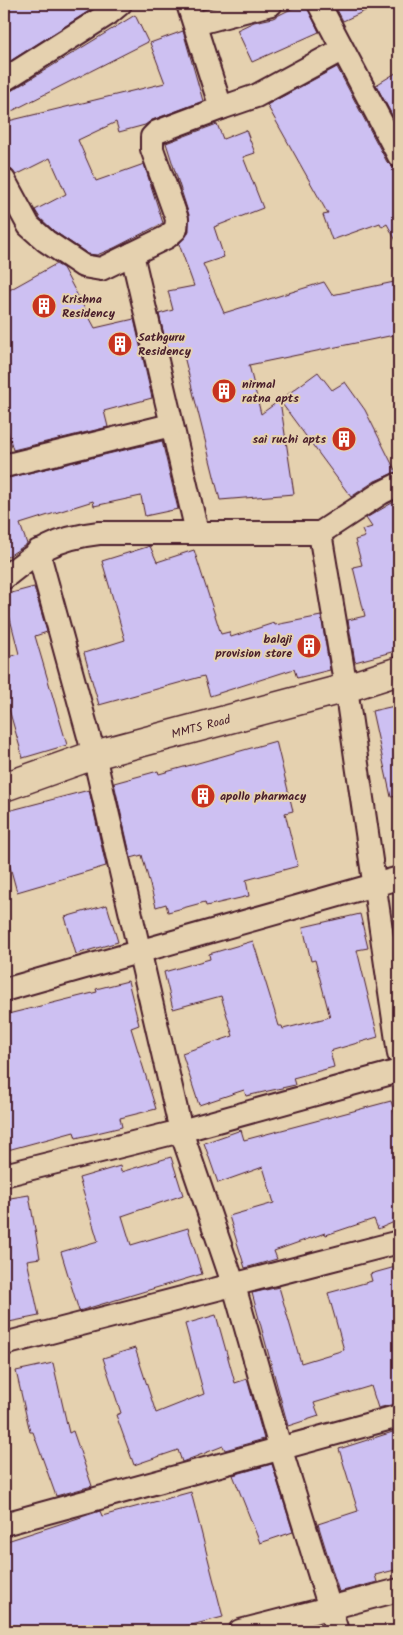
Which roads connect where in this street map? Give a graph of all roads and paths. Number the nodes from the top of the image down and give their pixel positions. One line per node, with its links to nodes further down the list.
1 (120, 4): 6 (street)
2 (271, 4): 4 (street)
3 (319, 4): 5 (street)
4 (191, 14): 7 (street)
5 (341, 50): 7 (street); 8 (street)
6 (4, 80)
7 (221, 108): 10 (street)
8 (399, 156)
9 (4, 180): 10 (street)
10 (132, 254): 11 (street)
11 (171, 425): 12 (street); 14 (street)
12 (4, 466)
13 (399, 484): 15 (street)
14 (196, 532): 15 (street); 16 (street)
15 (320, 533): 19 (street)
16 (38, 551): 17 (street); 20 (street)
17 (4, 578)
18 (399, 671): 19 (main road, MMTS Road)
19 (346, 688): 20 (main road, MMTS Road); 23 (street)
20 (94, 755): 21 (main road, MMTS Road); 24 (street)
21 (4, 787)
22 (399, 878): 23 (street)
23 (374, 884): 24 (street); 26 (street)
24 (139, 954): 25 (street); 28 (street)
25 (4, 990)
26 (399, 1054)
27 (399, 1071): 28 (street)
28 (181, 1131): 29 (street); 31 (street)
29 (4, 1175)
30 (399, 1242): 31 (street)
31 (234, 1286): 32 (street); 34 (street)
32 (4, 1344)
33 (399, 1416): 34 (street)
34 (280, 1447): 35 (street); 37 (street)
35 (4, 1524)
36 (399, 1590): 37 (street)
37 (330, 1607): 38 (street); 39 (street)
38 (240, 1631)
39 (337, 1631)

